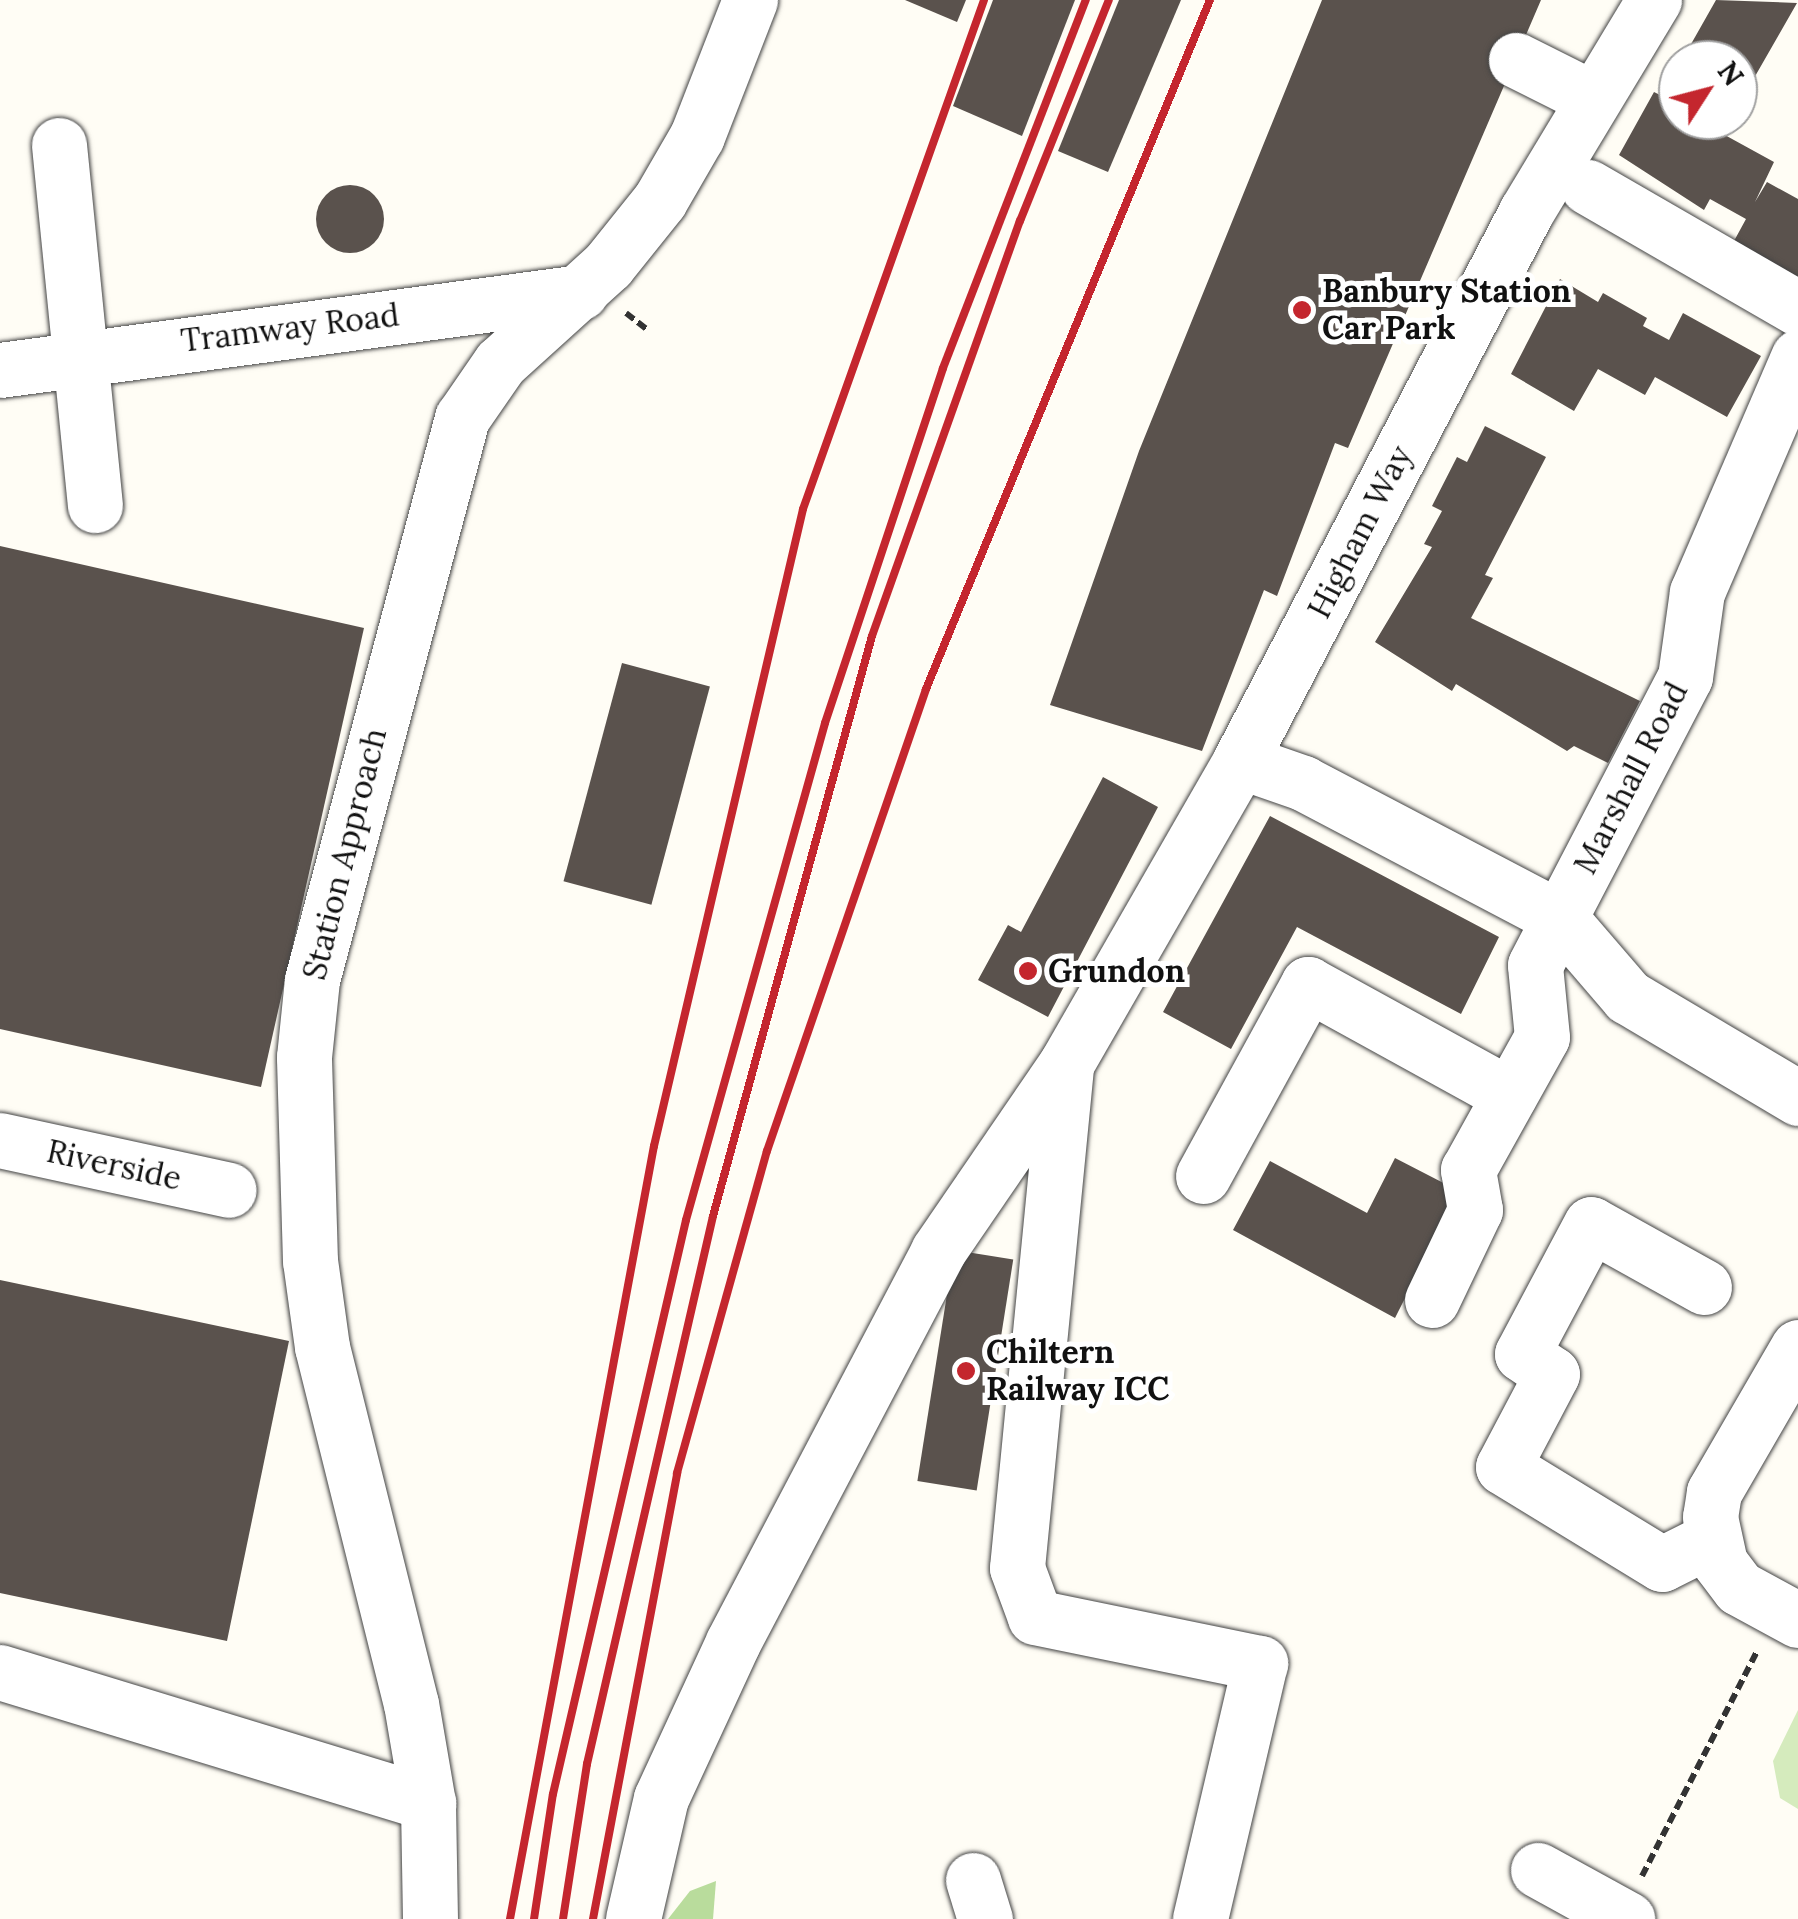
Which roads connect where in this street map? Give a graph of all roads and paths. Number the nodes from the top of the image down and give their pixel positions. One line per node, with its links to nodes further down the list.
1 (750, 0): 7 (street, Station Approach)
2 (1654, 0): 4 (street, Higham Way)
3 (1516, 60): 4 (street)
4 (1592, 98): 13 (street, Higham Way)
5 (59, 144): 10 (street)
6 (1588, 186): 8 (street)
7 (581, 292): 10 (street, Tramway Road); 27 (street, Station Approach)
8 (1798, 308)
9 (1798, 357): 14 (street, Marshall Road)
10 (79, 359): 11 (street, Tramway Road); 12 (street)
11 (0, 370)
12 (96, 505)
13 (1240, 761): 14 (street); 15 (street, Higham Way)
14 (1560, 918): 16 (street, Marshall Road); 17 (street)
15 (1066, 1064): 31 (street, Higham Way); 32 (street)
16 (1510, 1095): 19 (street); 22 (street, Marshall Road)
17 (1798, 1098)
18 (0, 1140): 20 (street, Riverside)
19 (1203, 1176)
20 (229, 1190)
21 (1704, 1287): 24 (street)
22 (1432, 1300)
23 (1798, 1347): 24 (street)
24 (1714, 1538): 25 (street)
25 (1788, 1615): 29 (path)
26 (0, 1672): 27 (street)
27 (428, 1803): 30 (street, Station Approach)
28 (1538, 1870): 29 (street)
29 (1624, 1917)
30 (430, 1919)
31 (632, 1919)
32 (1200, 1919)

